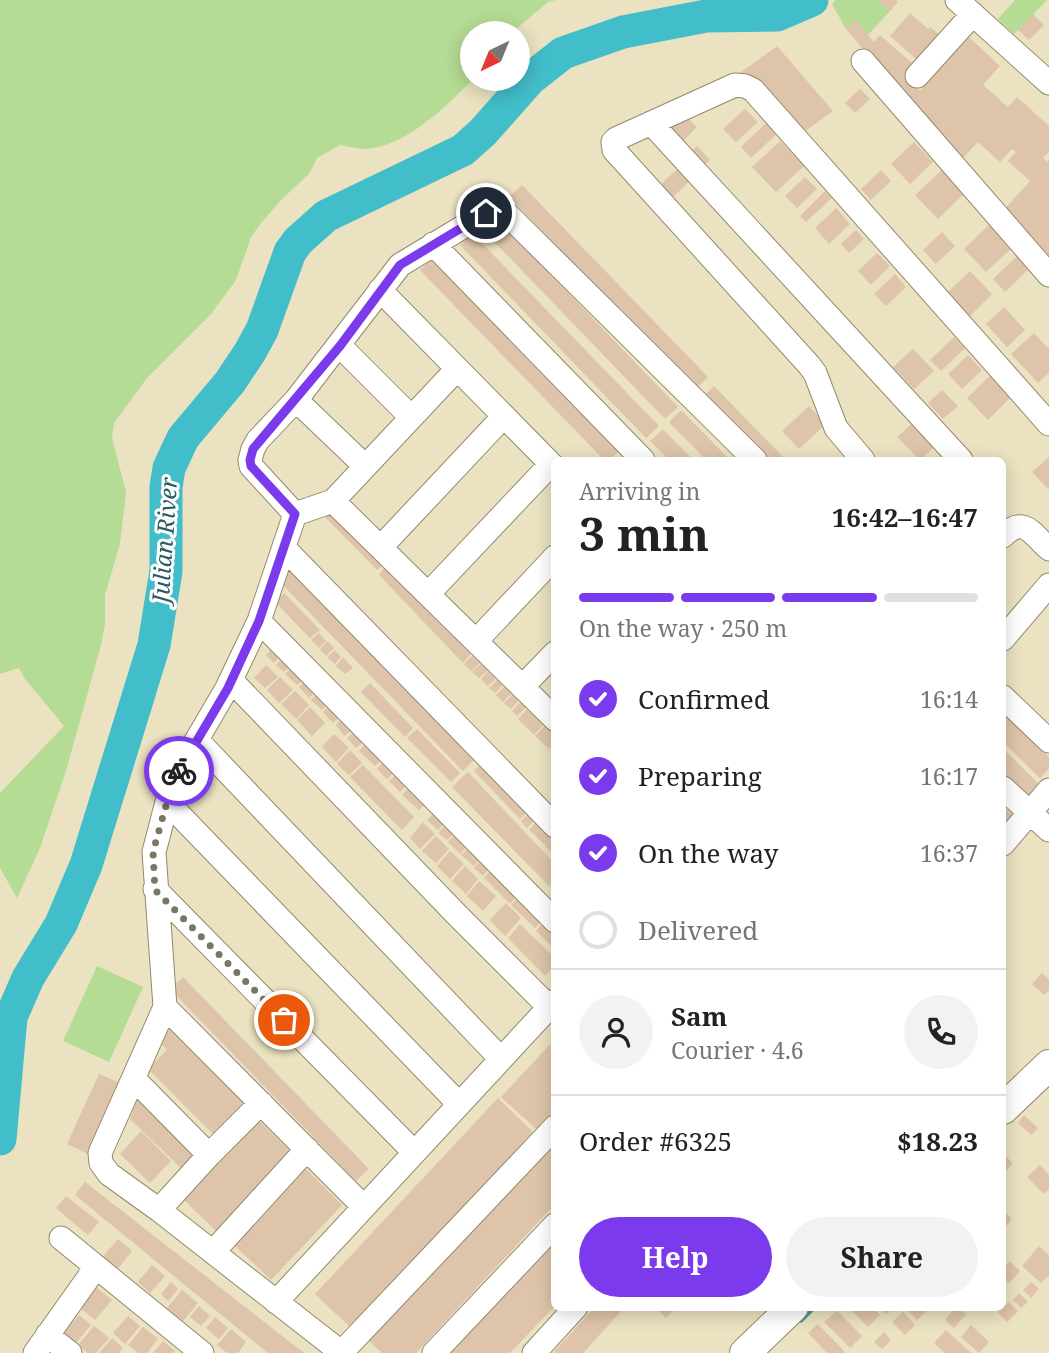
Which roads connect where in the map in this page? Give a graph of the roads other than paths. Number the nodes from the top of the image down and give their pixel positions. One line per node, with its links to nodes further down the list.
1 (965, 7): 3 (street); 4 (street)
2 (863, 61): 7 (street)
3 (917, 76)
4 (1049, 83)
5 (651, 123): 14 (street); 17 (street); 18 (street)
6 (433, 244): 8 (street); 15 (street); 16 (street)
7 (1049, 275)
8 (380, 290): 9 (street); 10 (street)
9 (340, 346): 11 (street); 13 (street)
10 (457, 369): 12 (street); 13 (street)
11 (296, 400): 20 (street); 23 (street)
12 (503, 416): 19 (street); 25 (street)
13 (411, 417): 20 (street)
14 (1049, 424)
15 (640, 457)
16 (752, 457)
17 (860, 457)
18 (958, 457)
19 (551, 464)
20 (365, 466): 22 (street)
21 (551, 468): 30 (street)
22 (333, 501): 23 (street); 25 (street)
23 (295, 514): 26 (street)
24 (1006, 533): 27 (street)
25 (381, 547): 30 (street)
26 (284, 548): 31 (street); 45 (street)
27 (1049, 550)
28 (551, 561): 33 (street)
29 (1049, 585): 32 (street)
30 (428, 594): 33 (street)
31 (259, 621): 35 (street); 49 (street)
32 (1006, 635)
33 (476, 641): 36 (street)
34 (551, 657): 36 (street)
35 (231, 680): 39 (street); 50 (street)
36 (522, 687): 38 (street)
37 (1006, 700): 40 (street)
38 (551, 715)
39 (197, 740): 43 (street); 53 (street)
40 (1049, 741)
41 (1049, 790): 44 (street)
42 (1006, 791): 44 (street)
43 (167, 802): 48 (street); 57 (street)
44 (1029, 813): 46 (street); 47 (street)
45 (551, 822)
46 (1049, 830)
47 (1006, 840)
48 (155, 890): 52 (street); 61 (street)
49 (551, 917)
50 (551, 1003)
51 (551, 1005): 53 (street)
52 (165, 1007): 55 (street); 56 (street)
53 (501, 1059): 57 (street)
54 (1049, 1065): 58 (main road)
55 (134, 1079): 62 (street); 64 (street)
56 (261, 1103): 60 (street); 62 (street)
57 (458, 1104): 61 (street)
58 (1006, 1106)
59 (551, 1131): 75 (street)
60 (307, 1149): 63 (street); 67 (street)
61 (414, 1152): 63 (street)
62 (208, 1155): 64 (street)
63 (364, 1207): 69 (street)
64 (159, 1210): 67 (street)
65 (551, 1229): 76 (street)
66 (61, 1238): 68 (street)
67 (213, 1252): 69 (street)
68 (96, 1266): 72 (street); 74 (street)
69 (276, 1301): 75 (street)
70 (572, 1311): 77 (street)
71 (789, 1311): 78 (main road)
72 (41, 1344): 73 (street)
73 (70, 1353)
74 (202, 1353)
75 (342, 1353)
76 (434, 1353)
77 (534, 1353)
78 (745, 1353)

